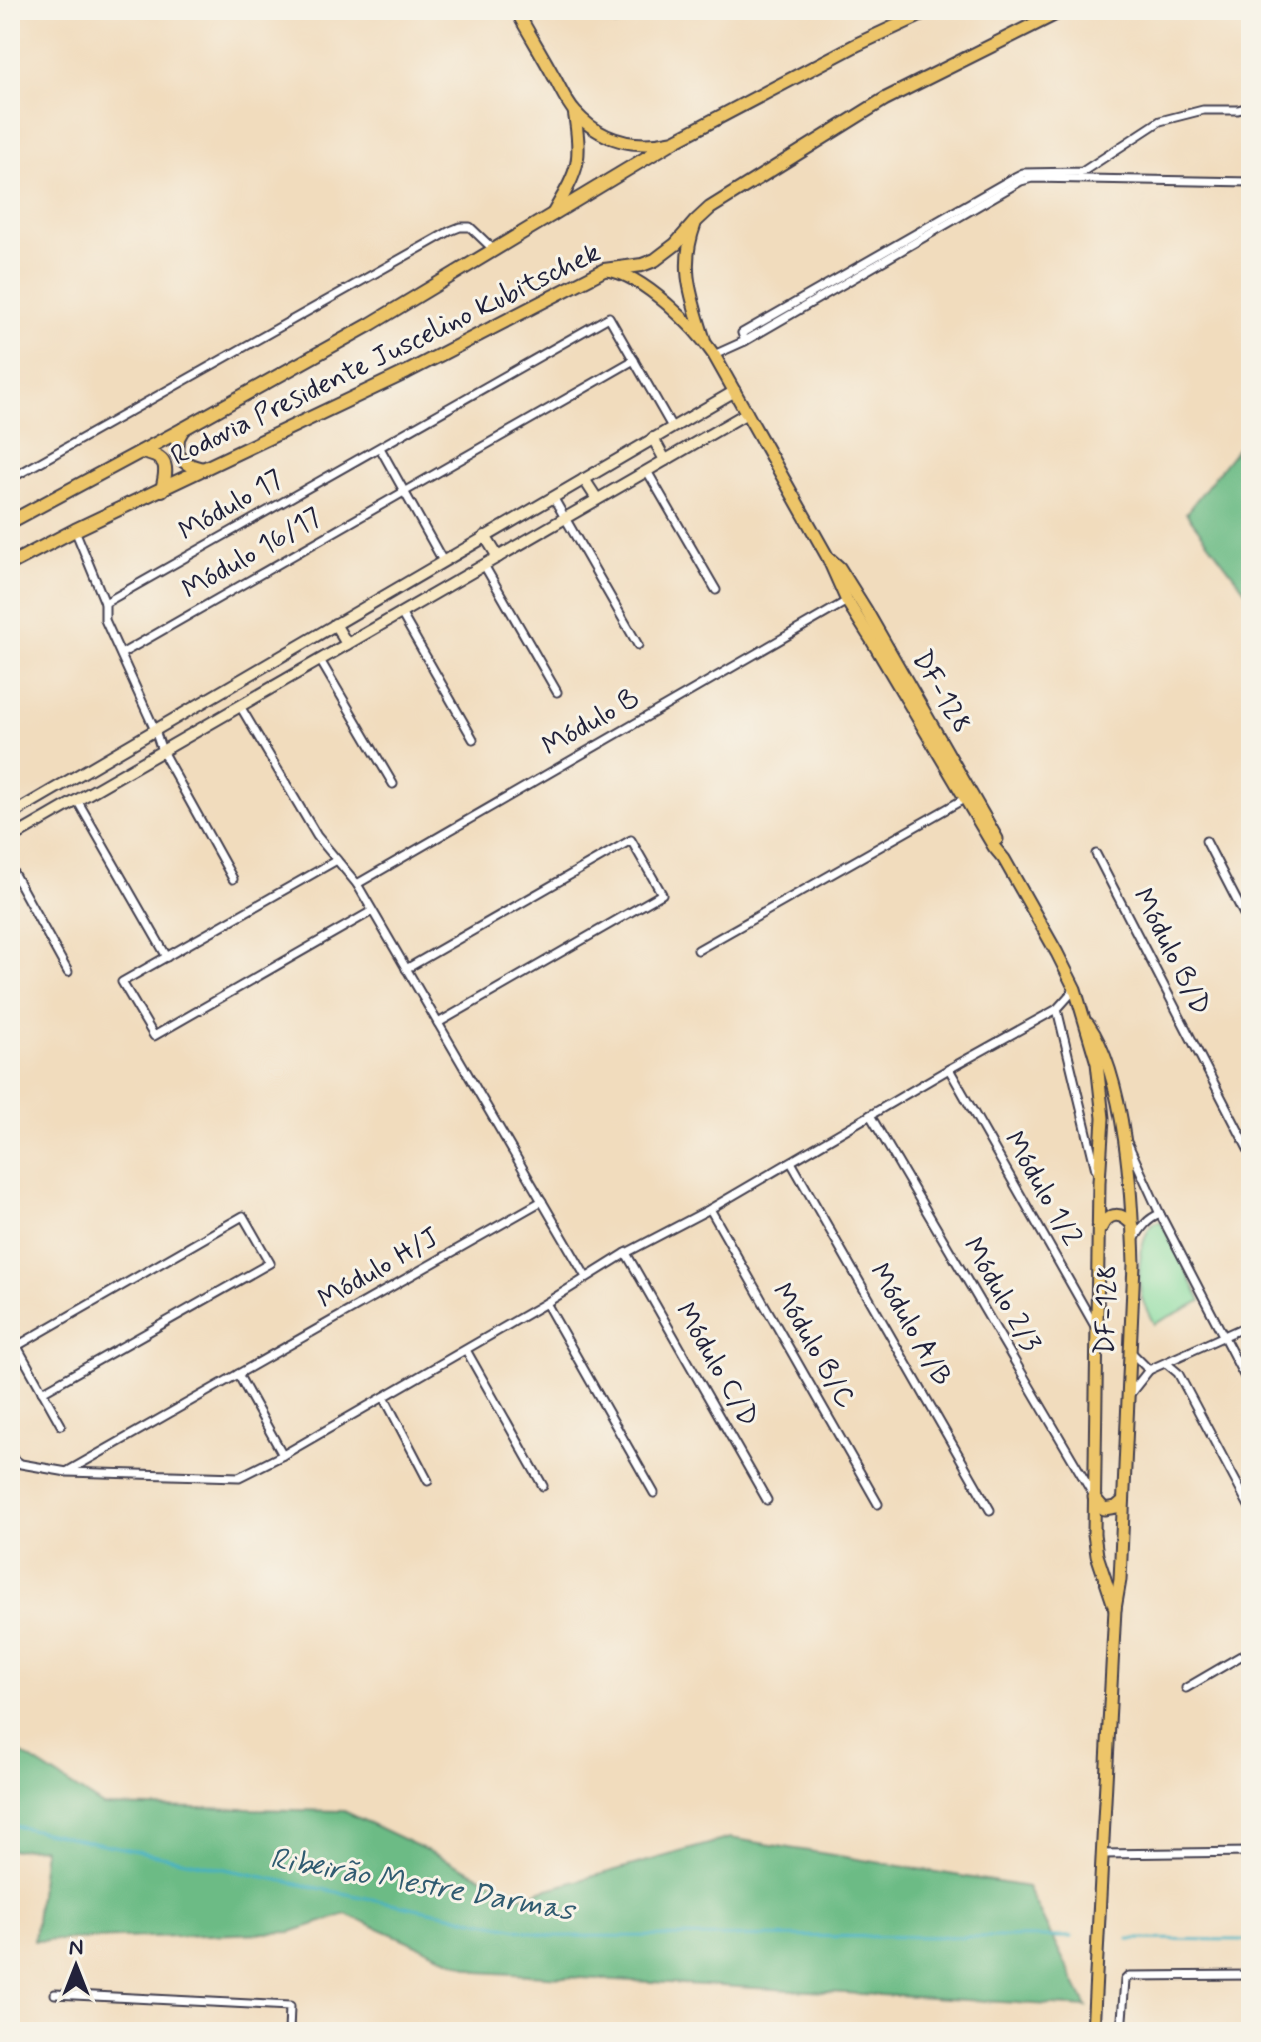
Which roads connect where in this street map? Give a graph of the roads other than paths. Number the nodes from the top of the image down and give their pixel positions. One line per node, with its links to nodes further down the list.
1 (516, 10): 5 (main road)
2 (931, 10): 6 (highway, Rodovia Presidente Juscelino Kubitschek)
3 (1063, 10): 9 (highway, Rodovia Presidente Juscelino Kubitschek)
4 (1251, 106): 13 (street)
5 (574, 110): 6 (main road); 8 (main road)
6 (676, 140): 8 (highway, Rodovia Presidente Juscelino Kubitschek)
7 (1251, 182): 13 (street)
8 (552, 216): 10 (highway, Rodovia Presidente Juscelino Kubitschek)
9 (696, 221): 11 (highway, Rodovia Presidente Juscelino Kubitschek); 12 (main road, DF-128 / DF-128)
10 (493, 249): 19 (highway, Rodovia Presidente Juscelino Kubitschek); 26 (street)
11 (604, 270): 12 (main road, DF-128 / DF-128); 24 (highway, Rodovia Presidente Juscelino Kubitschek)
12 (704, 339): 14 (main road, DF-128 / DF-128)
13 (745, 341): 14 (street)
14 (714, 355): 16 (main road, DF-128 / DF-128)
15 (634, 360): 18 (street); 21 (street, Módulo 17); 29 (street, Módulo 16/17)
16 (735, 391): 17 (main road, DF-128 / DF-128); 18 (street)
17 (747, 413): 23 (street); 36 (main road, DF-128 / DF-128)
18 (672, 427): 20 (street)
19 (183, 429): 22 (highway, Rodovia Presidente Juscelino Kubitschek); 24 (highway)
20 (653, 438): 23 (street); 27 (street)
21 (380, 448): 29 (street); 44 (street, Módulo 17)
22 (141, 452): 28 (highway); 33 (highway, Rodovia Presidente Juscelino Kubitschek)
23 (665, 460): 25 (street)
24 (204, 469): 28 (highway, Rodovia Presidente Juscelino Kubitschek)
25 (647, 471): 31 (street); 42 (street)
26 (10, 479)
27 (584, 479): 30 (street); 31 (street)
28 (162, 490): 34 (highway, Rodovia Presidente Juscelino Kubitschek)
29 (404, 492): 38 (street); 51 (street, Módulo 16/17)
30 (553, 497): 32 (street); 35 (street)
31 (597, 499): 32 (street)
32 (565, 518): 37 (street); 50 (street)
33 (10, 522)
34 (75, 530): 39 (highway, Rodovia Presidente Juscelino Kubitschek); 44 (street)
35 (485, 536): 37 (street); 38 (street)
36 (827, 556): 41 (main road, DF-128 / DF-128); 43 (main road, DF-128 / DF-128)
37 (498, 557): 40 (street)
38 (443, 561): 47 (street)
39 (10, 564)
40 (484, 565): 46 (street); 53 (street)
41 (846, 577): 43 (main road); 45 (main road, DF-128 / DF-128)
42 (716, 590)
43 (847, 601): 45 (main road); 48 (main road, DF-128 / DF-128); 71 (street, Módulo B)
44 (105, 603): 51 (street)
45 (866, 610): 48 (main road, DF-128 / DF-128)
46 (401, 613): 49 (street); 57 (street)
47 (335, 624): 49 (street); 55 (street)
48 (877, 640): 56 (main road, DF-128 / DF-128); 58 (main road, DF-128 / DF-128)
49 (347, 644): 52 (street)
50 (638, 645)
51 (121, 654): 55 (street)
52 (320, 660): 54 (street); 60 (street)
53 (557, 692)
54 (240, 706): 59 (street); 68 (street)
55 (155, 730): 59 (street); 63 (street)
56 (936, 731): 58 (main road); 67 (main road, DF-128 / DF-128)
57 (473, 739)
58 (936, 749): 61 (main road, DF-128 / DF-128)
59 (162, 751): 62 (street); 70 (street)
60 (393, 784)
61 (964, 799): 67 (main road, DF-128 / DF-128); 74 (street)
62 (77, 800): 64 (street); 75 (street)
63 (10, 815)
64 (10, 839)
65 (1206, 841): 73 (street)
66 (1096, 854): 85 (street, Módulo B/D)
67 (1004, 859): 78 (main road, DF-128 / DF-128)
68 (337, 860): 71 (street); 75 (street)
69 (10, 867): 77 (street)
70 (233, 879)
71 (357, 884): 72 (street)
72 (372, 911): 75 (street); 76 (street)
73 (1251, 928)
74 (698, 950)
75 (167, 957)
76 (406, 969): 81 (street); 81 (street)
77 (68, 972)
78 (1075, 989): 79 (street); 80 (main road, DF-128 / DF-128)
79 (1057, 1009): 82 (street); 87 (street)
80 (1085, 1020): 84 (main road, DF-128 / DF-128); 87 (main road, DF-128 / DF-128)
81 (438, 1023): 88 (street)
82 (949, 1069): 83 (street); 98 (street, Módulo 1/2)
83 (870, 1115): 86 (street); 118 (street, Módulo 2/3)
84 (1124, 1135): 90 (street); 91 (main road, DF-128 / DF-128)
85 (1251, 1155)
86 (791, 1162): 89 (street); 122 (street, Módulo A/B)
87 (1099, 1182): 92 (main road, DF-128 / DF-128)
88 (542, 1201): 95 (street); 106 (street, Módulo H/J)
89 (710, 1209): 94 (street); 121 (street, Módulo B/C)
90 (1160, 1214): 93 (street); 100 (street)
91 (1133, 1227): 92 (main road); 93 (main road, DF-128 / DF-128)
92 (1100, 1231): 98 (main road, DF-128 / DF-128)
93 (1133, 1241): 103 (main road, DF-128 / DF-128)
94 (626, 1253): 95 (street); 119 (street, Módulo C/D)
95 (586, 1277): 96 (street)
96 (546, 1303): 102 (street); 117 (street)
97 (1251, 1324): 100 (street)
98 (1097, 1330): 118 (main road, DF-128 / DF-128)
99 (10, 1334): 101 (street)
100 (1224, 1337): 104 (street); 107 (street)
101 (17, 1346): 108 (street); 108 (street)
102 (466, 1350): 109 (street); 116 (street)
103 (1130, 1350): 105 (street); 110 (main road, DF-128 / DF-128)
104 (1166, 1363): 105 (street); 123 (street)
105 (1149, 1370): 110 (street)
106 (238, 1374): 112 (street); 114 (street, Módulo H/J)
107 (1251, 1389)
108 (42, 1392): 111 (street)
109 (384, 1397): 112 (street); 115 (street)
110 (1128, 1398): 120 (main road, DF-128 / DF-128)
111 (61, 1425)
112 (283, 1455): 114 (street)
113 (10, 1457): 114 (street)
114 (67, 1472)
115 (428, 1481)
116 (543, 1486)
117 (654, 1493)
118 (1094, 1497): 120 (main road); 124 (main road, DF-128 / DF-128)
119 (767, 1500)
120 (1123, 1501): 124 (main road, DF-128 / DF-128)
121 (878, 1504)
122 (990, 1510)
123 (1251, 1510)
124 (1115, 1609): 128 (main road, DF-128 / DF-128)
125 (1251, 1650): 126 (street)
126 (1186, 1688)
127 (1251, 1852): 128 (street)
128 (1102, 1854): 132 (main road, DF-128 / DF-128)
129 (1251, 1975): 133 (street)
130 (55, 1994): 131 (street)
131 (289, 2032)
132 (1093, 2032)
133 (1121, 2032)

